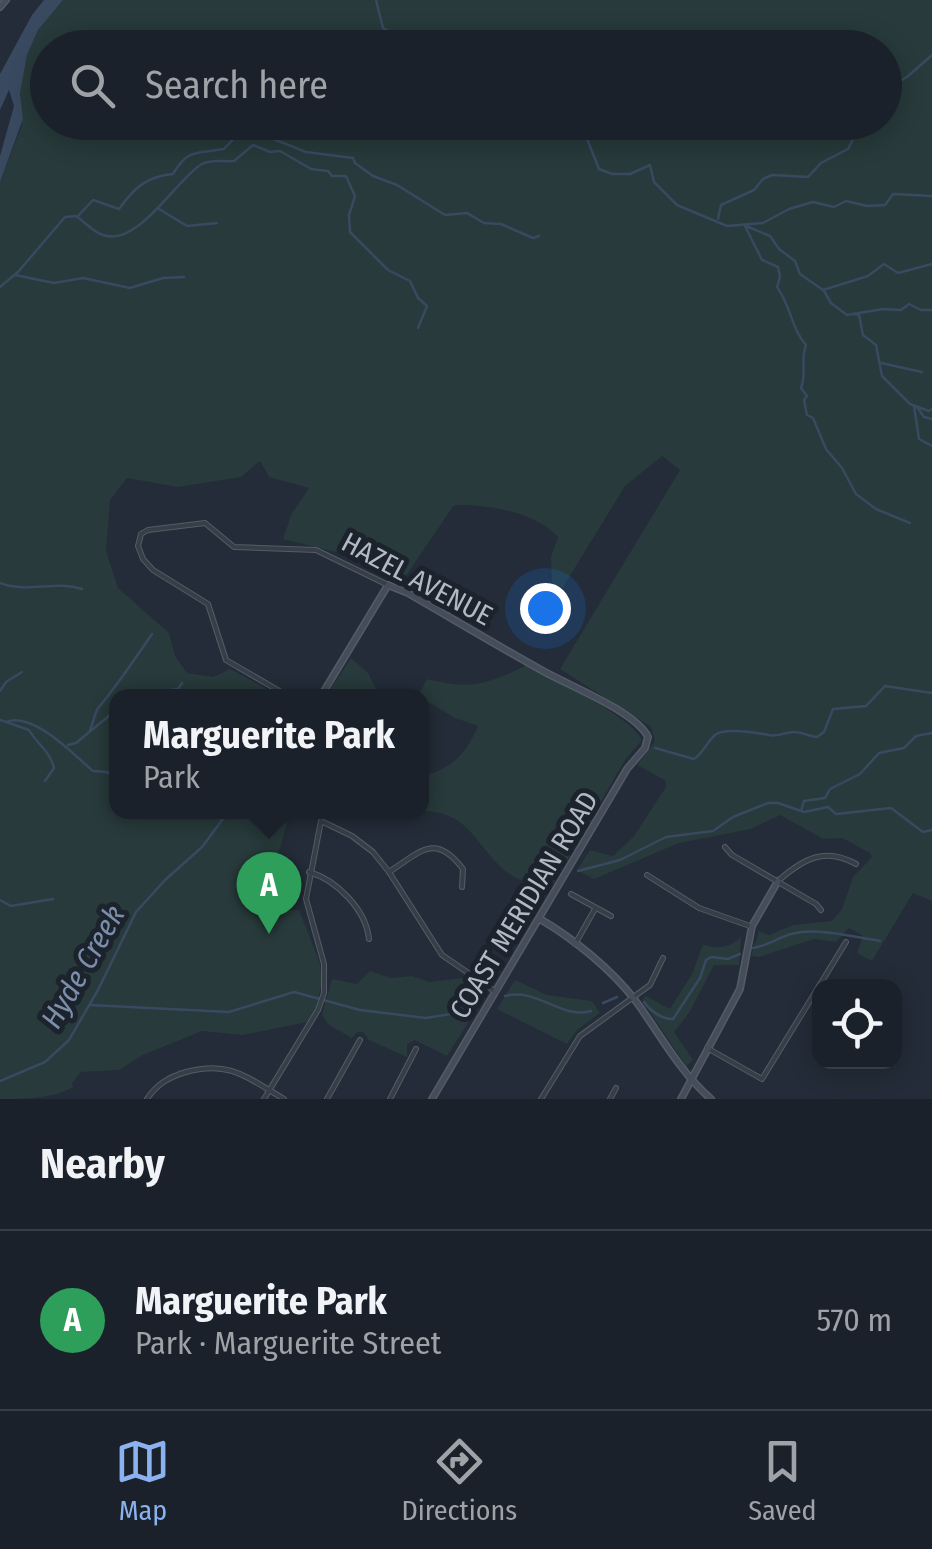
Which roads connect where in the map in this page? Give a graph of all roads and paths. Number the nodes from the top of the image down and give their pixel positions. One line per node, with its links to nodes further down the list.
1 (6, 0): 2 (street)
2 (0, 7)
3 (388, 585): 4 (street, HAZEL AVENUE); 5 (street); 6 (street, HAZEL AVENUE)
4 (276, 689)
5 (324, 689)
6 (646, 733): 18 (street, COAST MERIDIAN ROAD)
7 (724, 847): 12 (street)
8 (856, 864): 12 (street)
9 (310, 872): 10 (street); 20 (street); 31 (street)
10 (389, 872): 13 (street); 24 (street)
11 (647, 875): 19 (street)
12 (778, 881): 16 (street); 19 (street)
13 (462, 887)
14 (571, 894): 15 (street)
15 (596, 908): 17 (street); 22 (street)
16 (821, 910)
17 (611, 916)
18 (540, 920): 22 (street); 24 (street, COAST MERIDIAN ROAD)
19 (752, 926): 27 (street)
20 (369, 940)
21 (846, 942): 27 (street)
22 (575, 944): 25 (street)
23 (663, 958): 25 (street)
24 (496, 992): 32 (street, COAST MERIDIAN ROAD)
25 (634, 999): 29 (street); 38 (street)
26 (360, 1040): 36 (street)
27 (707, 1048): 29 (street)
28 (416, 1050): 37 (street)
29 (691, 1080): 40 (street); 41 (street)
30 (616, 1088): 39 (street)
31 (270, 1090): 33 (street); 34 (street); 35 (street)
32 (436, 1098)
33 (148, 1099)
34 (264, 1099)
35 (284, 1099)
36 (327, 1099)
37 (390, 1099)
38 (541, 1099)
39 (610, 1099)
40 (680, 1099)
41 (711, 1099)

